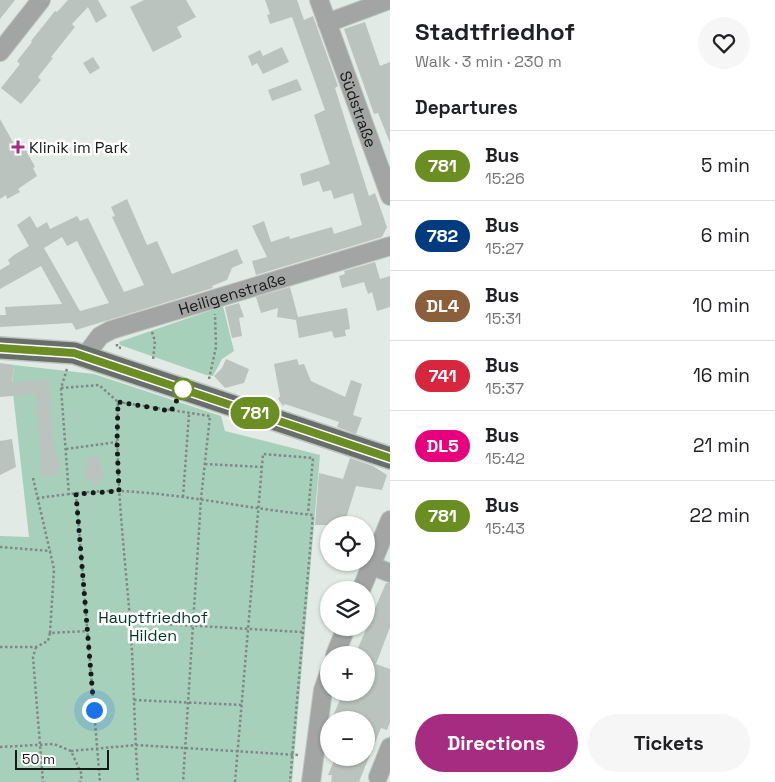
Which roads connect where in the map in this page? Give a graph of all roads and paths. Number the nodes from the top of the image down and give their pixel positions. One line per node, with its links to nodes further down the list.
1 (41, 0): 5 (street)
2 (319, 0): 4 (street, Südstraße)
3 (389, 0): 4 (street)
4 (327, 23): 6 (street, Südstraße)
5 (0, 52)
6 (390, 196)
7 (390, 246): 13 (street, Heiligenstraße)
8 (214, 307): 16 (path)
9 (152, 328): 14 (path)
10 (116, 340): 12 (path)
11 (0, 348): 13 (main road)
12 (122, 348)
13 (85, 356): 22 (main road)
14 (153, 360)
15 (67, 369): 17 (path)
16 (209, 379)
17 (61, 388): 18 (path); 21 (path)
18 (118, 402): 19 (path); 20 (path)
19 (189, 414): 23 (path); 29 (path)
20 (117, 442): 21 (path); 26 (path)
21 (66, 448): 28 (path)
22 (390, 458)
23 (205, 464): 24 (path); 31 (path)
24 (262, 467): 32 (path); 33 (path)
25 (33, 478): 30 (path)
26 (119, 491): 27 (path); 29 (path); 40 (path)
27 (76, 494): 28 (path); 43 (path)
28 (69, 495): 30 (path)
29 (182, 497): 31 (path)
30 (37, 498): 36 (path)
31 (201, 499): 32 (path); 41 (path)
32 (258, 509): 33 (path); 42 (path)
33 (308, 514): 44 (path)
34 (390, 520): 37 (street)
35 (0, 547): 36 (path)
36 (51, 551): 45 (path)
37 (375, 554)
38 (375, 567): 39 (street)
39 (390, 573)
40 (130, 622): 41 (path); 48 (path)
41 (192, 624): 42 (path); 49 (path)
42 (248, 629): 44 (path); 51 (path)
43 (88, 631): 45 (path); 56 (path)
44 (302, 632): 60 (path)
45 (50, 633): 47 (path)
46 (0, 647): 47 (path)
47 (36, 647): 52 (path)
48 (134, 700): 49 (path); 53 (path)
49 (188, 701): 51 (path); 57 (path)
50 (322, 701): 70 (street)
51 (243, 706): 59 (path)
52 (40, 743): 55 (path); 58 (path); 63 (path)
53 (136, 746): 56 (path); 57 (path); 66 (path)
54 (390, 746): 62 (street)
55 (0, 747)
56 (97, 749): 58 (path); 65 (path)
57 (185, 749): 59 (path); 67 (path)
58 (71, 751): 64 (path)
59 (237, 752): 60 (path); 68 (path)
60 (292, 754): 61 (path); 69 (path)
61 (298, 754)
62 (378, 777)
63 (43, 782)
64 (80, 782)
65 (100, 782)
66 (138, 782)
67 (183, 782)
68 (235, 782)
69 (290, 782)
70 (312, 782)

